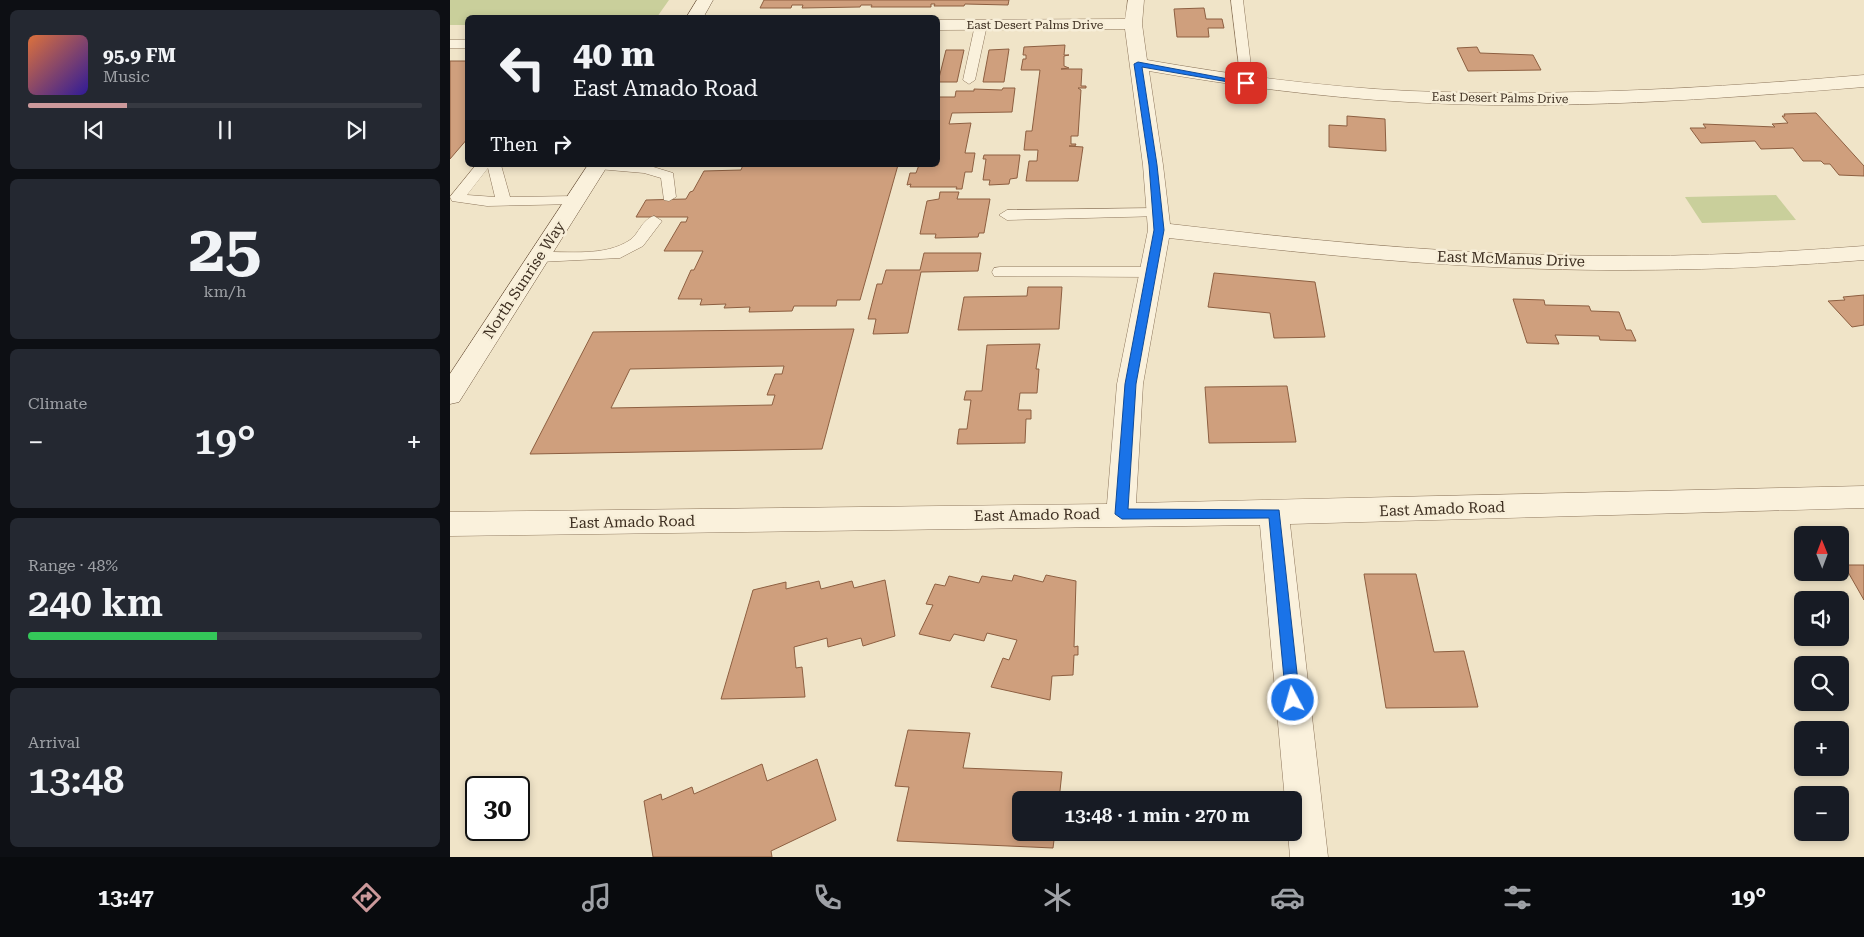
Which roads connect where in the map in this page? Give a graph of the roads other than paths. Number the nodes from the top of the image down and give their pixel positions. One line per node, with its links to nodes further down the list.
1 (705, 0): 4 (street)
2 (1136, 0): 5 (street)
3 (1237, 0): 13 (lane)
4 (696, 15)
5 (1133, 24): 7 (street, East Desert Palms Drive); 10 (street)
6 (940, 25): 7 (street, East Desert Palms Drive)
7 (981, 25): 11 (lane)
8 (450, 44): 9 (lane)
9 (465, 44)
10 (1138, 64): 13 (street, East Desert Palms Drive); 23 (street)
11 (969, 80)
12 (1864, 81): 13 (street, East Desert Palms Drive)
13 (1246, 83)
14 (481, 167): 20 (lane)
15 (495, 167): 20 (lane)
16 (597, 167): 19 (street, North Sunrise Way)
17 (622, 167): 18 (lane)
18 (669, 197)
19 (576, 200): 20 (lane); 25 (street, North Sunrise Way)
20 (504, 202)
21 (1007, 215): 23 (lane)
22 (654, 221): 25 (lane)
23 (1158, 222): 24 (street, East McManus Drive); 27 (street)
24 (1864, 253)
25 (539, 257): 28 (street, North Sunrise Way)
26 (1000, 272): 27 (lane)
27 (1151, 272): 31 (street)
28 (450, 395)
29 (1864, 497): 30 (street, East Amado Road)
30 (1274, 513): 31 (street, East Amado Road); 33 (street)
31 (1122, 514): 32 (street, East Amado Road)
32 (450, 524)
33 (1309, 857)

